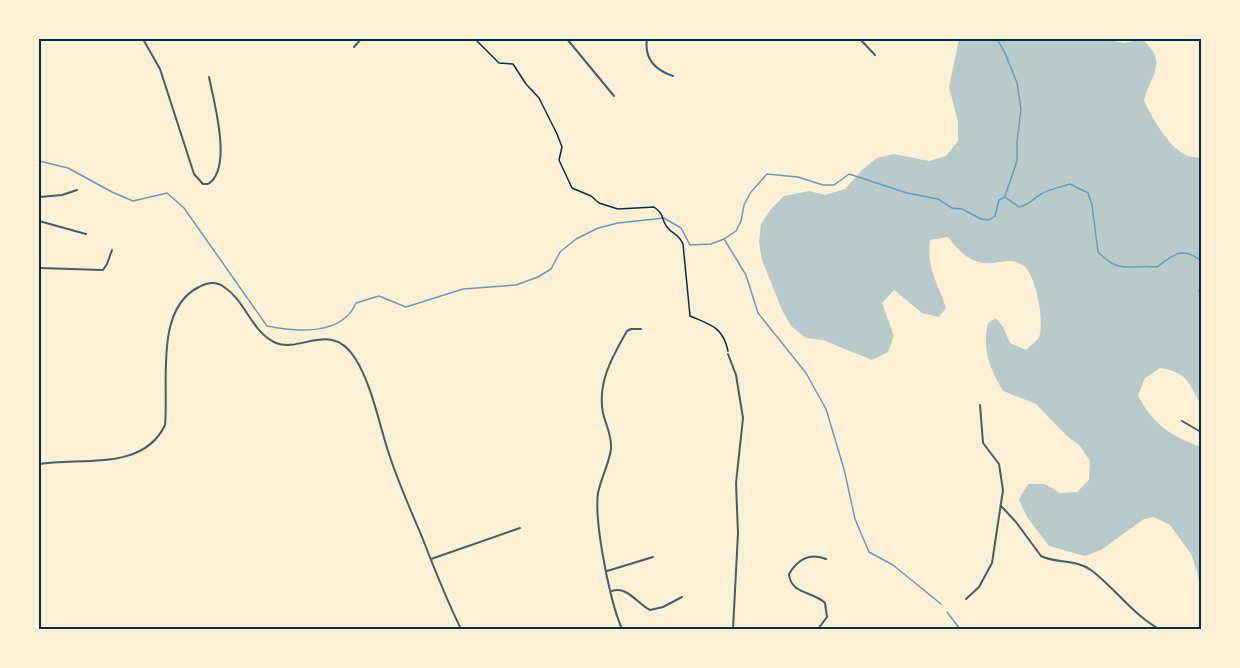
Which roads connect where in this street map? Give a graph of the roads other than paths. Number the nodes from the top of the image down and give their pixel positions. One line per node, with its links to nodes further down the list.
1 (143, 39): 9 (street)
2 (361, 39): 6 (street)
3 (567, 39): 10 (street)
4 (647, 39): 8 (street)
5 (860, 39): 7 (street)
6 (354, 47)
7 (875, 55)
8 (673, 76)
9 (209, 77)
10 (614, 96)
11 (77, 190): 12 (street)
12 (39, 196)
13 (39, 221): 14 (street)
14 (86, 234)
15 (112, 250): 16 (street)
16 (39, 268)
17 (641, 329): 28 (street)
18 (728, 354): 34 (street)
19 (980, 405): 23 (street)
20 (1182, 421): 21 (street)
21 (1201, 432)
22 (40, 463): 26 (street)
23 (1001, 506): 31 (street); 36 (street)
24 (520, 528): 26 (street)
25 (653, 557): 28 (street)
26 (430, 559): 32 (street)
27 (826, 560): 35 (street)
28 (607, 571): 29 (street)
29 (612, 591): 30 (street); 33 (street)
30 (682, 597)
31 (966, 599)
32 (462, 629)
33 (622, 629)
34 (733, 629)
35 (818, 629)
36 (1159, 629)

